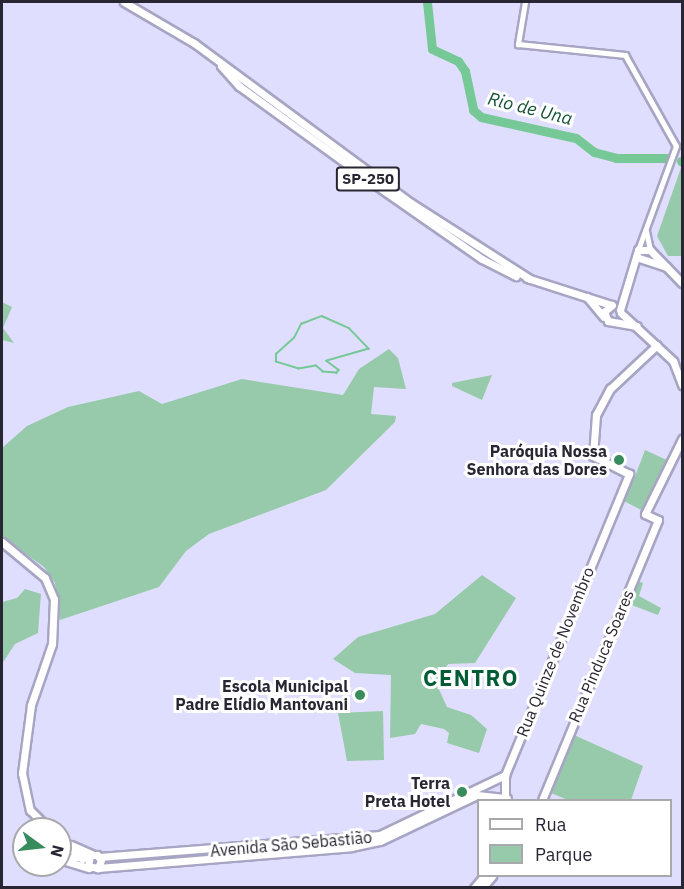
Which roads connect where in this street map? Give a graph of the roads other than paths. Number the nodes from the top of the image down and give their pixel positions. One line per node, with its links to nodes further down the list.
1 (124, 2): 11 (main road, SP-250)
2 (525, 2): 3 (street)
3 (646, 230): 4 (street); 5 (street)
4 (650, 250): 5 (main road); 6 (main road); 7 (main road)
5 (637, 253): 6 (main road); 8 (main road)
6 (647, 262): 7 (main road); 8 (main road)
7 (668, 267): 9 (main road)
8 (631, 270): 10 (main road)
9 (682, 283)
10 (623, 292): 12 (main road); 13 (main road)
11 (585, 296): 12 (main road, SP-250); 14 (main road)
12 (612, 305): 13 (main road, SP-250); 14 (main road)
13 (620, 311): 15 (main road); 16 (main road)
14 (604, 317): 15 (main road)
15 (616, 321): 16 (main road)
16 (640, 327): 17 (main road)
17 (657, 345): 18 (main road); 21 (main road, Rua Quinze de Novembro)
18 (682, 385)
19 (682, 439): 23 (main road, Rua Pinduca Soares)
20 (2, 542): 24 (main road)
21 (505, 775): 22 (main road, Rua Quinze de Novembro); 25 (main road, Avenida São Sebastião)
22 (507, 799): 25 (main road, Avenida São Sebastião)
23 (543, 799)
24 (38, 817)
25 (372, 840): 31 (main road, Avenida São Sebastião)
26 (72, 845): 28 (main road)
27 (72, 849): 29 (main road)
28 (94, 856): 29 (main road, Avenida São Sebastião); 31 (main road, Avenida São Sebastião); 33 (main road); 34 (main road)
29 (81, 857): 30 (main road, Avenida São Sebastião); 33 (main road)
30 (72, 858)
31 (136, 859): 34 (main road, Avenida São Sebastião)
32 (72, 862): 33 (main road, Avenida São Sebastião)
33 (88, 867): 34 (main road, Avenida São Sebastião)
34 (98, 868)

